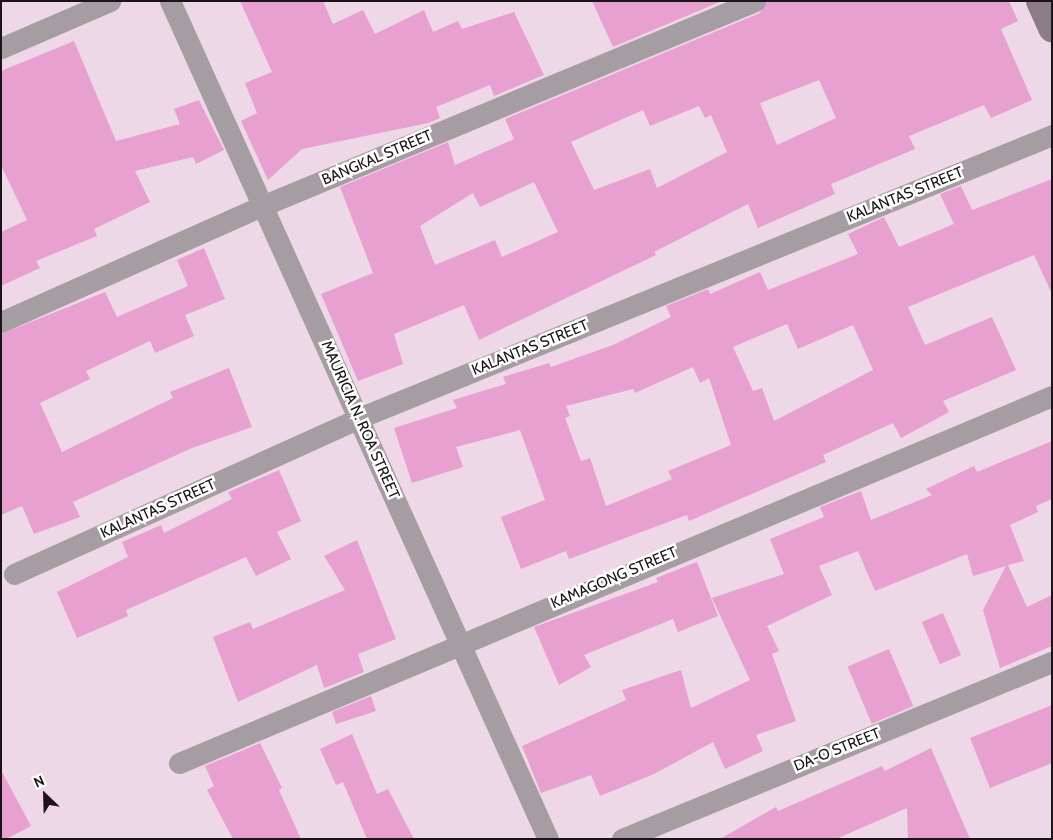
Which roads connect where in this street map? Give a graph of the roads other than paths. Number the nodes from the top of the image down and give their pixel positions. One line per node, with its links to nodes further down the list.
1 (110, 1): 6 (street)
2 (170, 1): 8 (street, MAURICIA N. ROA STREET)
3 (755, 1): 8 (street, BANGKAL STREET)
4 (1040, 1): 5 (street)
5 (1052, 28)
6 (1, 48)
7 (1052, 135): 11 (street, KALANTAS STREET)
8 (262, 206): 9 (street, BANGKAL STREET); 11 (street, MAURICIA N. ROA STREET)
9 (1, 322)
10 (1052, 396): 13 (street, KAMAGONG STREET)
11 (359, 418): 12 (street, KALANTAS STREET); 13 (street, MAURICIA N. ROA STREET)
12 (14, 574)
13 (460, 642): 15 (street, KAMAGONG STREET); 16 (street, MAURICIA N. ROA STREET)
14 (1052, 662): 17 (street, DA-O STREET)
15 (179, 763)
16 (548, 839)
17 (622, 839)

